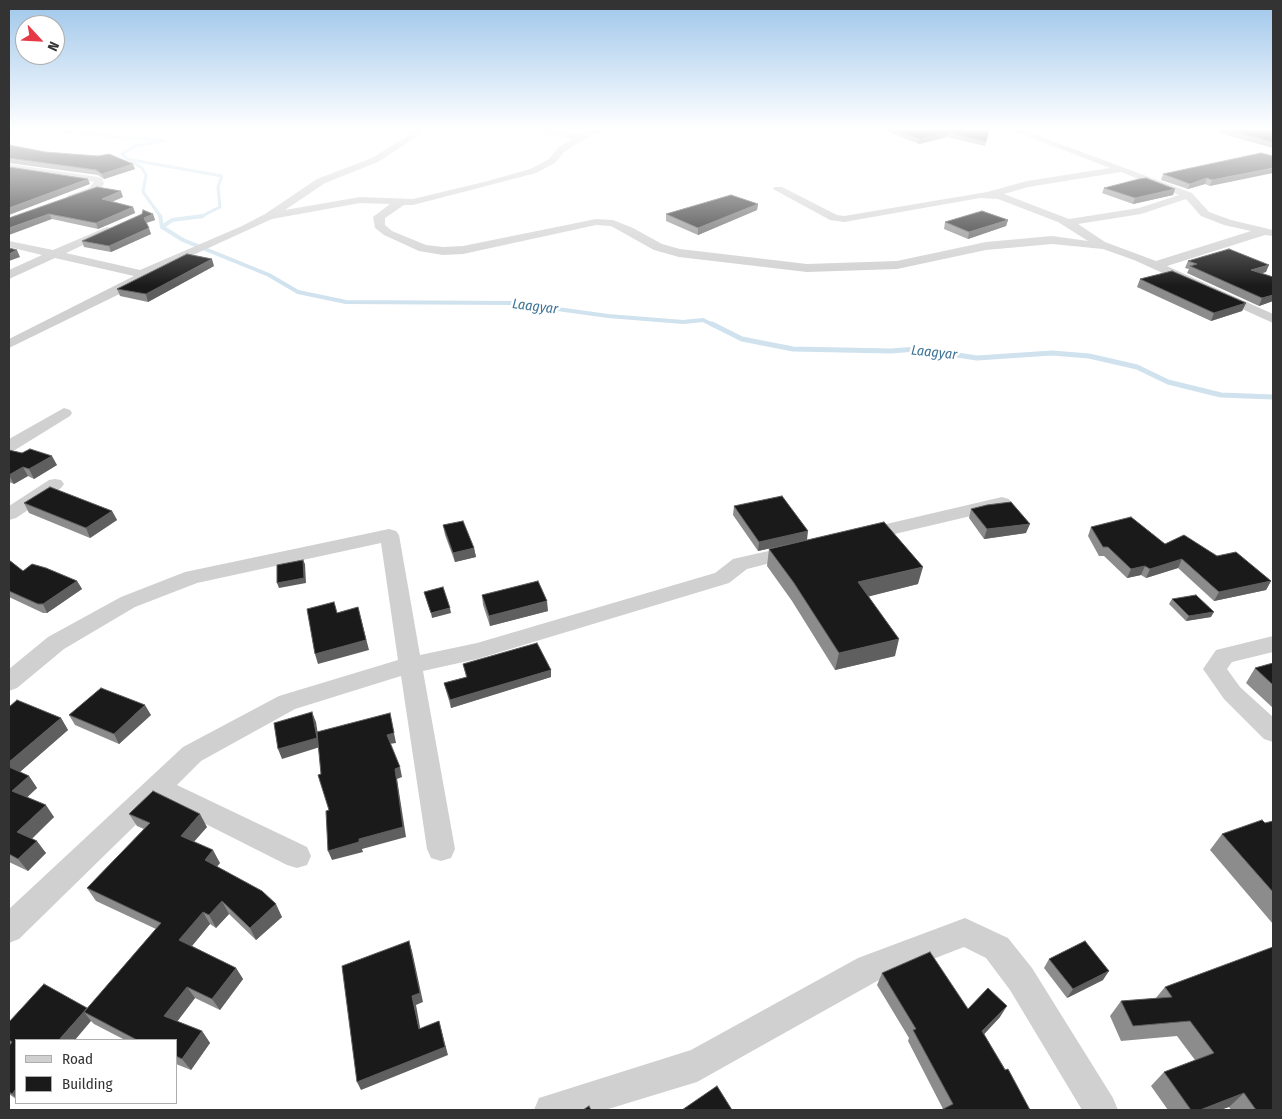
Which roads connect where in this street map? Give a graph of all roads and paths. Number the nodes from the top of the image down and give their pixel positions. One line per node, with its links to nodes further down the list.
1 (99, 182): 9 (street)
2 (320, 182): 11 (street)
3 (490, 182): 10 (street)
4 (1038, 182): 7 (street)
5 (1156, 182): 8 (street)
6 (778, 189): 7 (street)
7 (989, 194): 12 (street)
8 (1188, 196): 12 (street); 14 (street)
9 (65, 200)
10 (401, 202): 11 (street); 15 (street)
11 (269, 216): 20 (street)
12 (1064, 222): 15 (street); 17 (street)
13 (122, 224): 18 (street)
14 (1270, 232): 19 (street)
15 (1025, 243): 17 (street)
16 (9, 244): 18 (street)
17 (1105, 246): 19 (street)
18 (55, 254): 20 (street); 21 (street)
19 (1156, 265): 22 (street)
20 (141, 274): 23 (street)
21 (9, 275)
22 (1273, 319)
23 (9, 344)
24 (64, 413): 25 (street)
25 (9, 446)
26 (55, 484): 28 (street)
27 (1002, 503): 29 (street)
28 (9, 514)
29 (847, 539)
30 (818, 546): 32 (street)
31 (1273, 644): 34 (street)
32 (410, 665): 33 (street); 35 (street); 36 (street)
33 (9, 682)
34 (1273, 732)
35 (158, 788): 37 (street); 38 (street)
36 (441, 849)
37 (297, 856)
38 (9, 928)
39 (551, 1110): 40 (street)
40 (1101, 1110)

